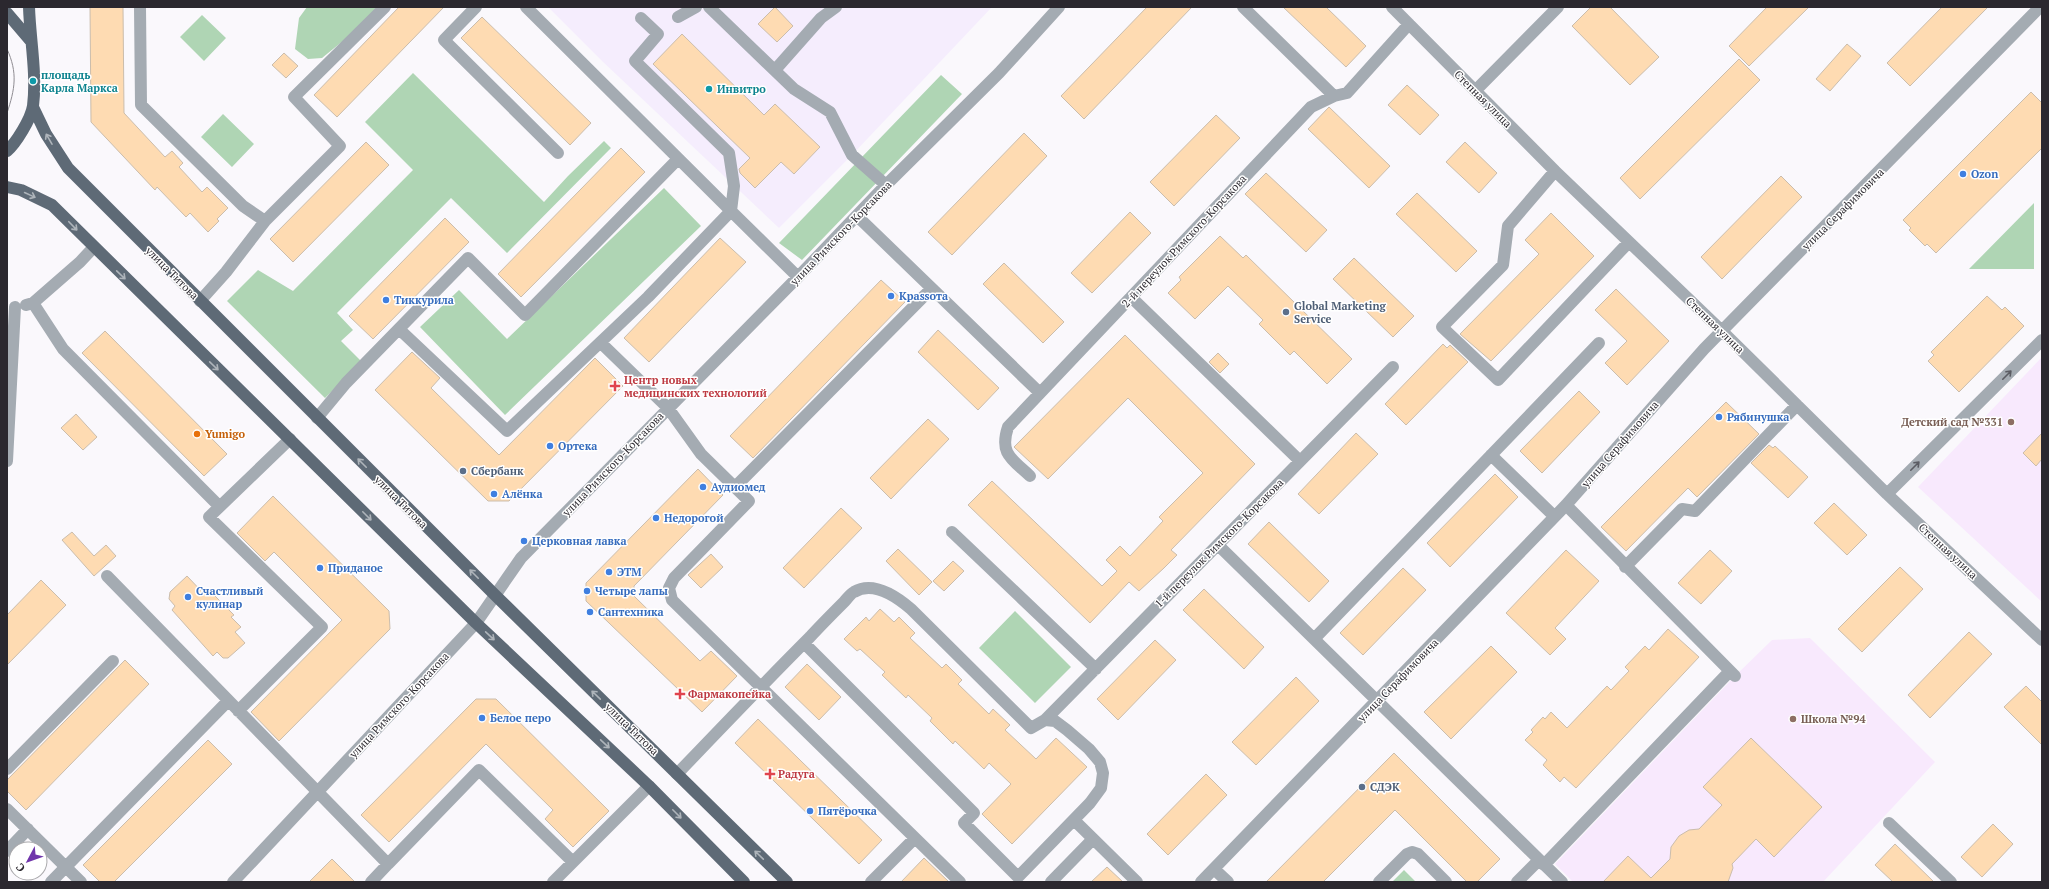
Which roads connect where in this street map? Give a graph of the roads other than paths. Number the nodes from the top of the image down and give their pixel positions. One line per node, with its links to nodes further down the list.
1 (29, 7): 18 (main road)
2 (140, 7): 31 (street)
3 (385, 7): 31 (street)
4 (476, 7): 24 (street)
5 (526, 7): 25 (street)
6 (696, 7): 16 (street)
7 (709, 7): 19 (street)
8 (836, 7): 19 (street)
9 (1059, 7): 27 (street, улица Римского-Корсакова)
10 (1242, 7): 21 (street)
11 (1392, 7): 17 (street, Степная улица)
12 (1558, 7): 20 (street)
13 (2040, 7): 41 (street, улица Серафимовича)
14 (7, 13): 18 (main road)
15 (641, 18): 29 (street)
16 (678, 18)
17 (1409, 24): 20 (street, Степная улица); 21 (street, 2-й переулок Римского-Корсакова)
18 (30, 40): 22 (main road)
19 (775, 70): 27 (street)
20 (1475, 91): 26 (street, Степная улица)
21 (1334, 96): 36 (street, 2-й переулок Римского-Корсакова)
22 (33, 107): 23 (main road); 37 (main road, улица Титова, one-way to 22)
23 (7, 151)
24 (558, 153)
25 (678, 159): 29 (street); 40 (street)
26 (1555, 171): 32 (street, Степная улица); 32 (street)
27 (886, 185): 30 (street, улица Римского-Корсакова)
28 (7, 187): 33 (main road, one-way to 33)
29 (731, 211): 34 (street); 43 (street)
30 (857, 216): 34 (street, улица Римского-Корсакова); 35 (street)
31 (265, 221): 37 (street)
32 (1629, 242): 41 (street, Степная улица)
33 (93, 248): 38 (street); 51 (main road, one-way to 51)
34 (798, 277): 48 (street, улица Римского-Корсакова)
35 (931, 288): 46 (street); 56 (street)
36 (1131, 297): 46 (street, 2-й переулок Римского-Корсакова); 54 (street)
37 (200, 301): 50 (main road, улица Титова)
38 (32, 303): 39 (street); 59 (street)
39 (11, 308): 49 (street)
40 (399, 329): 43 (street); 50 (street)
41 (1722, 331): 47 (street, Степная улица); 58 (street, улица Серафимовича)
42 (2042, 340): 57 (street, one-way to 42)
43 (601, 343): 48 (street)
44 (1599, 343): 52 (street)
45 (1393, 367): 54 (street, 1-й переулок Римского-Корсакова)
46 (1040, 393): 55 (street, 2-й переулок Римского-Корсакова)
47 (1797, 405): 57 (street, Степная улица); 63 (street)
48 (668, 408): 56 (street); 65 (street, улица Римского-Корсакова)
49 (8, 416): 53 (street)
50 (317, 418): 65 (main road, улица Титова, one-way to 50)
51 (290, 439): 59 (street); 66 (main road, one-way to 66)
52 (1491, 455): 60 (street); 67 (street)
53 (7, 461)
54 (1300, 461): 62 (street, 1-й переулок Римского-Корсакова)
55 (1030, 476)
56 (735, 487): 72 (street)
57 (1887, 494): 68 (street, Степная улица)
58 (1566, 505): 60 (street, улица Серафимовича); 63 (street)
59 (219, 506): 75 (street)
60 (1554, 516): 74 (street, улица Серафимовича)
61 (952, 532): 71 (street)
62 (1218, 545): 67 (street); 71 (street, 1-й переулок Римского-Корсакова)
63 (1625, 566): 89 (street)
64 (107, 576): 73 (street)
65 (495, 595): 66 (street, улица Римского-Корсакова); 78 (main road, улица Титова, one-way to 65)
66 (476, 623): 79 (main road, one-way to 79); 80 (street, улица Римского-Корсакова)
67 (1314, 639): 74 (street)
68 (2042, 640)
69 (804, 643): 72 (street); 76 (street); 82 (street)
70 (113, 661): 77 (street)
71 (1096, 669): 76 (street, 1-й переулок Римского-Корсакова)
72 (761, 687): 78 (street); 85 (street)
73 (228, 701): 75 (street); 91 (street)
74 (1378, 701): 89 (street); 92 (street, улица Серафимовича)
75 (238, 711): 80 (street)
76 (1045, 720): 82 (street)
77 (7, 769)
78 (677, 774): 99 (main road, улица Титова, one-way to 78)
79 (649, 786): 88 (street); 98 (main road, one-way to 98)
80 (319, 791): 90 (street); 95 (street, улица Римского-Корсакова)
81 (7, 809): 84 (street)
82 (1074, 820): 86 (street)
83 (1889, 823): 110 (street)
84 (28, 829): 87 (street); 91 (street)
85 (914, 838): 100 (street); 101 (street)
86 (1093, 839): 102 (street); 103 (street)
87 (7, 851)
88 (573, 862): 90 (street); 97 (street)
89 (1542, 862): 108 (street); 109 (street)
90 (388, 864): 96 (street)
91 (66, 867): 93 (street); 94 (street)
92 (1214, 869): 104 (street, улица Серафимовича); 105 (street)
93 (51, 882)
94 (81, 882)
95 (233, 882)
96 (371, 882)
97 (554, 882)
98 (744, 882)
99 (787, 882)
100 (871, 882)
101 (960, 882)
102 (1051, 882)
103 (1137, 882)
104 (1201, 882)
105 (1228, 882)
106 (1379, 882): 107 (street)
107 (1446, 882)
108 (1517, 882)
109 (1562, 882)
110 (1950, 882)

